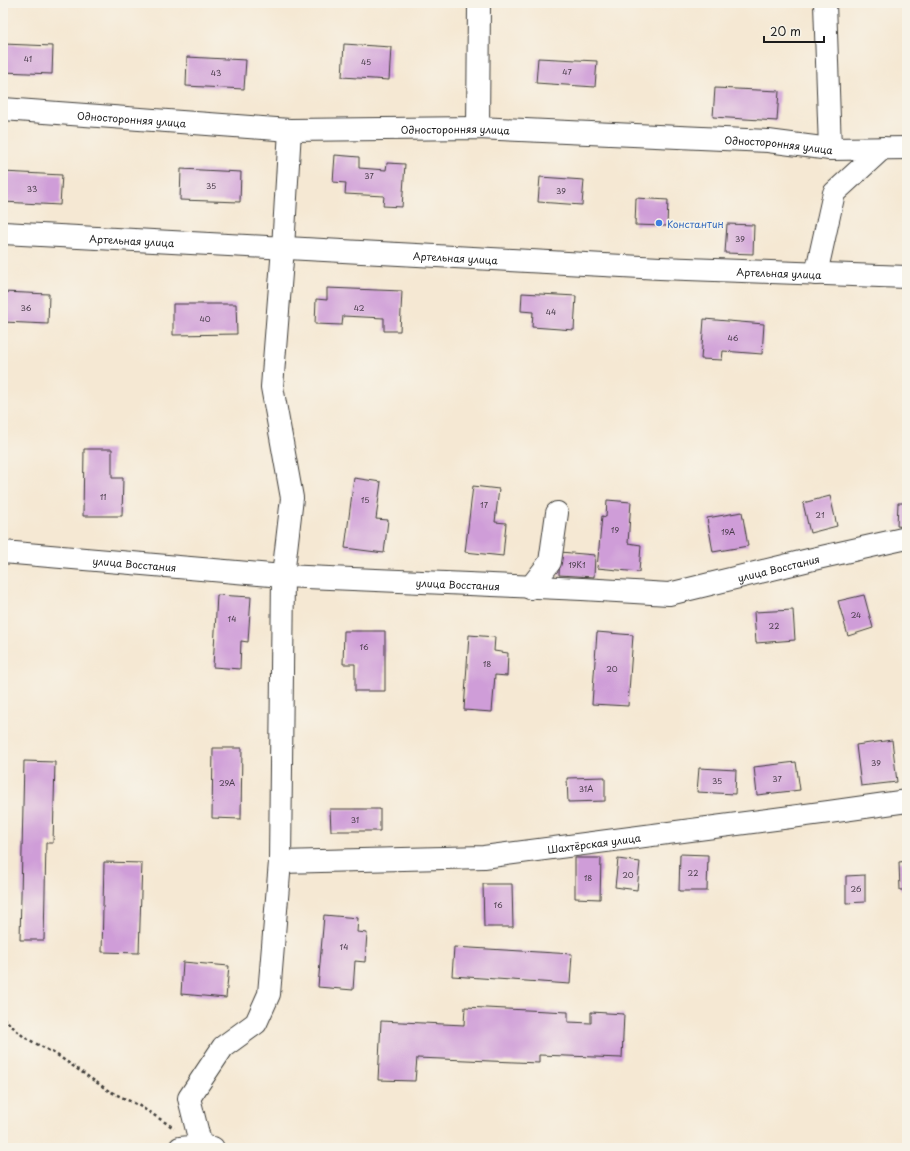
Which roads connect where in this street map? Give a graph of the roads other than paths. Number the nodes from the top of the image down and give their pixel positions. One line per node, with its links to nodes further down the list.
1 (479, 3): 4 (street)
2 (825, 3): 8 (street)
3 (3, 109): 5 (street, Односторонняя улица)
4 (478, 128): 5 (street, Односторонняя улица); 8 (street, Односторонняя улица)
5 (290, 130): 10 (street)
6 (883, 148): 7 (street, Односторонняя улица); 8 (street, Односторонняя улица); 11 (street)
7 (907, 148)
8 (830, 149)
9 (3, 233): 10 (street, Артельная улица)
10 (283, 248): 11 (street, Артельная улица); 16 (street)
11 (816, 274): 12 (street, Артельная улица)
12 (907, 277)
13 (557, 513): 17 (street)
14 (907, 538): 17 (street, улица Восстания)
15 (3, 552): 16 (street, улица Восстания)
16 (283, 576): 17 (street, улица Восстания); 19 (street)
17 (530, 588)
18 (907, 801): 19 (street, Шахтёрская улица)
19 (280, 862): 20 (street)
20 (198, 1147)

